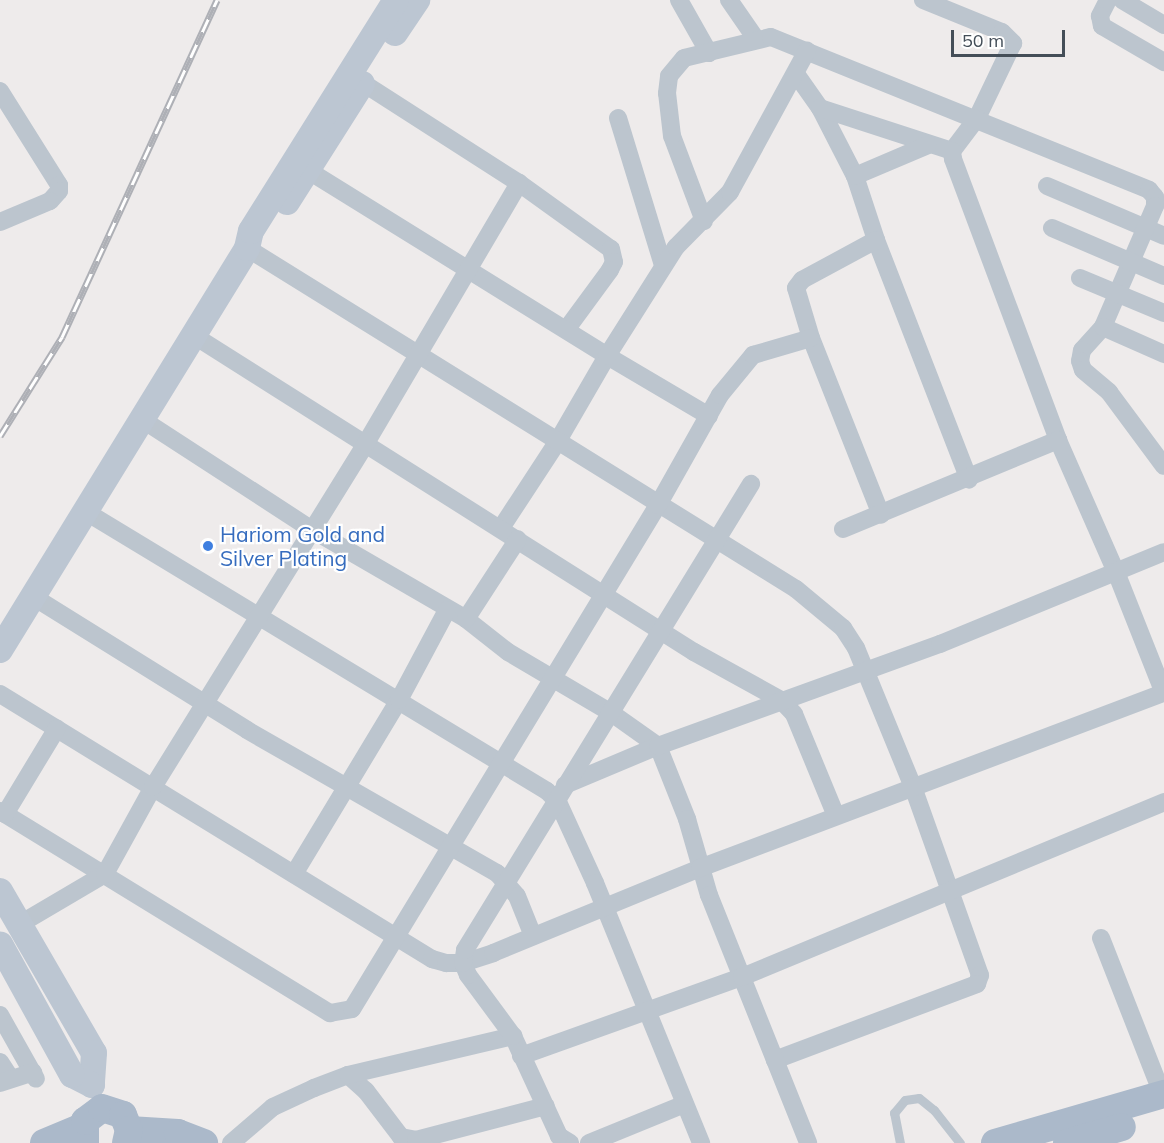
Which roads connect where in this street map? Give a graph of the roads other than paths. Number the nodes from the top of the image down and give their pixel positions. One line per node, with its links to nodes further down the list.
1 (396, 0): 31 (street)
2 (417, 0): 14 (street)
3 (679, 0): 11 (street)
4 (729, 0): 9 (street)
5 (923, 0): 18 (street)
6 (1108, 0): 12 (street)
7 (1122, 0): 8 (street)
8 (1164, 25)
9 (756, 39): 10 (street); 11 (street)
10 (807, 51): 13 (street); 18 (street)
11 (709, 53): 25 (street)
12 (1164, 62)
13 (796, 74): 16 (street); 25 (street)
14 (363, 83): 21 (street); 23 (street)
15 (0, 91): 26 (street)
16 (820, 108): 19 (street); 22 (street)
17 (618, 117): 33 (street)
18 (977, 117): 20 (street); 28 (street)
19 (928, 145): 20 (street); 22 (street)
20 (952, 151): 48 (street)
21 (309, 171): 31 (street); 34 (street)
22 (855, 176): 30 (street)
23 (519, 183): 34 (street); 40 (street)
24 (1047, 186): 28 (street)
25 (704, 221): 33 (street)
26 (0, 222)
27 (1052, 228): 32 (street)
28 (1146, 228): 29 (street); 32 (street)
29 (1164, 236)
30 (876, 240): 42 (street); 52 (street)
31 (249, 244): 41 (street); 44 (street)
32 (1131, 261): 35 (street); 37 (street)
33 (663, 265): 45 (street)
34 (467, 272): 40 (street); 44 (street)
35 (1164, 276)
36 (1080, 278): 37 (street)
37 (1117, 293): 38 (street); 39 (street)
38 (1164, 313)
39 (1103, 327): 43 (street); 51 (street)
40 (566, 330): 45 (street)
41 (192, 335): 47 (street); 49 (street)
42 (811, 338): 46 (street); 56 (street)
43 (1164, 354)
44 (417, 356): 49 (street); 50 (street)
45 (607, 356): 46 (street); 50 (street)
46 (709, 416): 54 (street)
47 (143, 420): 55 (street); 58 (street)
48 (1058, 440): 52 (street); 63 (street)
49 (366, 443): 57 (street); 58 (street)
50 (556, 444): 54 (street); 57 (street)
51 (1164, 466)
52 (969, 480): 56 (street)
53 (751, 484): 61 (street)
54 (658, 505): 61 (street); 64 (street)
55 (82, 510): 65 (street); 67 (street)
56 (881, 515): 59 (street)
57 (501, 528): 60 (street)
58 (311, 529): 66 (street); 67 (street)
59 (843, 529)
60 (518, 539): 64 (street); 68 (street)
61 (713, 541): 69 (street); 71 (street)
62 (1164, 552): 63 (street)
63 (1116, 572): 71 (street); 73 (street)
64 (603, 592): 69 (street); 72 (street)
65 (32, 596): 70 (street); 77 (street)
66 (447, 610): 68 (street); 75 (street)
67 (257, 617): 75 (street); 77 (street)
68 (466, 619): 72 (street)
69 (661, 630): 76 (street); 78 (street)
70 (0, 650)
71 (863, 671): 76 (street); 85 (street)
72 (553, 679): 78 (street); 81 (street)
73 (1164, 693): 85 (street)
74 (0, 694): 79 (street)
75 (399, 699): 81 (street); 82 (street)
76 (781, 699): 80 (street); 89 (street)
77 (204, 704): 82 (street); 84 (street)
78 (610, 712): 80 (street); 83 (street)
79 (57, 728): 84 (street); 88 (street)
80 (658, 746): 83 (street); 91 (street)
81 (503, 764): 86 (street); 90 (street)
82 (345, 784): 90 (street); 93 (street)
83 (565, 785): 86 (street)
84 (153, 787): 92 (street); 93 (street)
85 (913, 787): 89 (street); 95 (street)
86 (558, 802): 94 (street); 97 (street)
87 (1164, 802): 95 (street)
88 (3, 812): 92 (street)
89 (836, 816): 91 (street)
90 (450, 846): 94 (street); 99 (street)
91 (700, 868): 97 (street); 104 (street)
92 (105, 874): 98 (street); 99 (street)
93 (294, 874): 99 (street)
94 (509, 884): 100 (street); 103 (street)
95 (950, 890): 104 (street); 109 (street)
96 (0, 891): 98 (street)
97 (605, 909): 100 (street); 105 (street)
98 (10, 920): 116 (street); 116 (street)
99 (395, 936): 103 (street)
100 (533, 936): 103 (street)
101 (1101, 938): 113 (street)
102 (0, 944): 116 (street)
103 (463, 963): 107 (street)
104 (742, 977): 105 (street); 109 (street)
105 (647, 1011): 108 (street); 114 (street)
106 (0, 1015): 112 (street)
107 (513, 1035): 108 (street); 111 (street)
108 (521, 1056): 115 (street)
109 (776, 1060): 124 (street)
110 (0, 1062): 112 (street)
111 (348, 1075): 115 (street); 120 (street)
112 (6, 1081)
113 (1163, 1101): 127 (main road); 128 (main road)
114 (682, 1105): 122 (street); 123 (street)
115 (546, 1106): 121 (street)
116 (90, 1116): 117 (main road); 118 (main road)
117 (127, 1136): 119 (main road)
118 (44, 1143)
119 (204, 1143)
120 (231, 1143)
121 (570, 1143)
122 (589, 1143)
123 (700, 1143)
124 (808, 1143)
125 (900, 1143): 126 (lane)
126 (960, 1143)
127 (995, 1143)
128 (1067, 1143)

